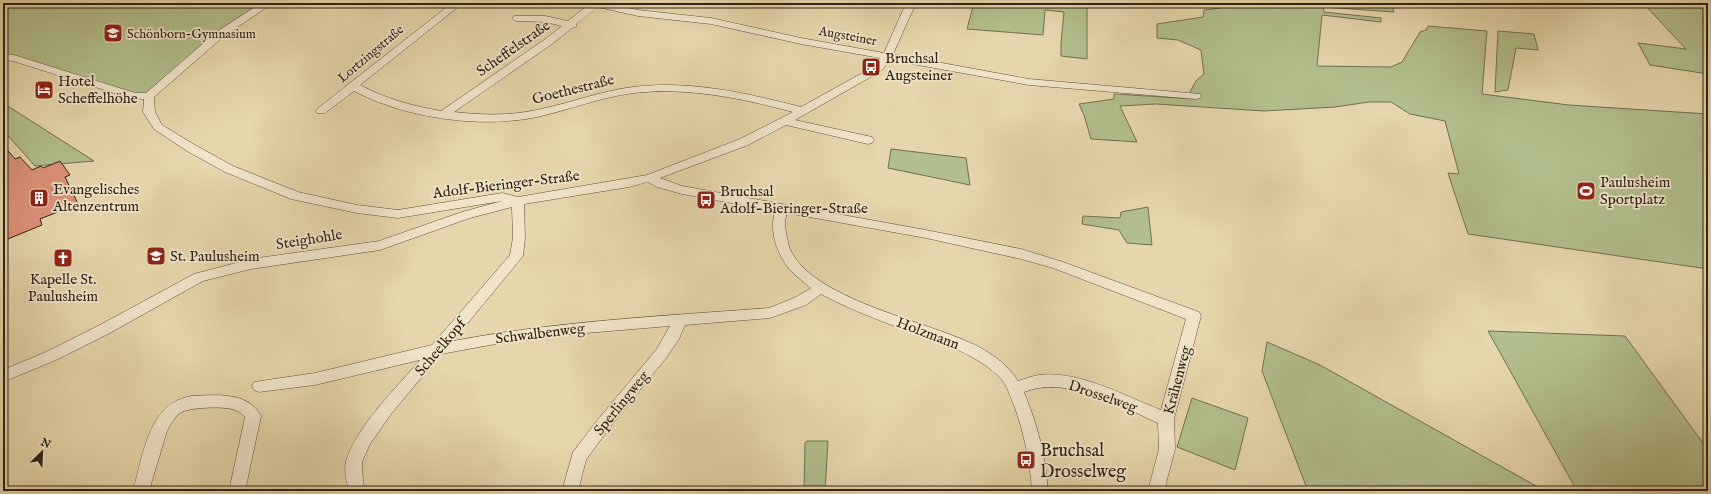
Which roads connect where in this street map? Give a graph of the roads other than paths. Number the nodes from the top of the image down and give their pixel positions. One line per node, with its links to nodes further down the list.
1 (268, 3): 10 (street)
2 (458, 3): 9 (street, Lortzingstraße)
3 (910, 3): 7 (street)
4 (594, 4): 6 (street, Scheffelstraße); 7 (street, Augsteiner)
5 (517, 18): 6 (street)
6 (572, 25): 14 (street, Scheffelstraße)
7 (887, 57): 11 (street, Augsteiner); 12 (street, Adolf-Bieringer-Straße)
8 (3, 58): 10 (street)
9 (353, 86): 13 (street, Lortzingstraße); 14 (street, Goethestraße)
10 (149, 96): 18 (street, Adolf-Bieringer-Straße)
11 (1196, 96)
12 (802, 111): 14 (street, Goethestraße); 15 (street, Adolf-Bieringer-Straße)
13 (321, 112)
14 (444, 114)
15 (785, 121): 16 (street); 17 (street, Adolf-Bieringer-Straße)
16 (868, 140)
17 (650, 178): 18 (street, Adolf-Bieringer-Straße); 19 (street)
18 (518, 201): 22 (street, Scheelkopf); 23 (street, Steighohle)
19 (782, 208): 20 (street, Holzmann); 26 (street, Krähenweg)
20 (820, 288): 21 (street, Schwalbenweg); 25 (street, Holzmann)
21 (680, 320): 22 (street, Schwalbenweg); 30 (street, Sperlingweg)
22 (440, 349): 24 (street, Schwalbenweg); 29 (street, Scheelkopf)
23 (3, 376)
24 (259, 386)
25 (1015, 389): 26 (street, Drosselweg); 31 (street, Holzmann)
26 (1166, 419): 32 (street, Krähenweg)
27 (141, 491): 28 (street)
28 (237, 491)
29 (359, 491)
30 (570, 491)
31 (1040, 491)
32 (1156, 491)

